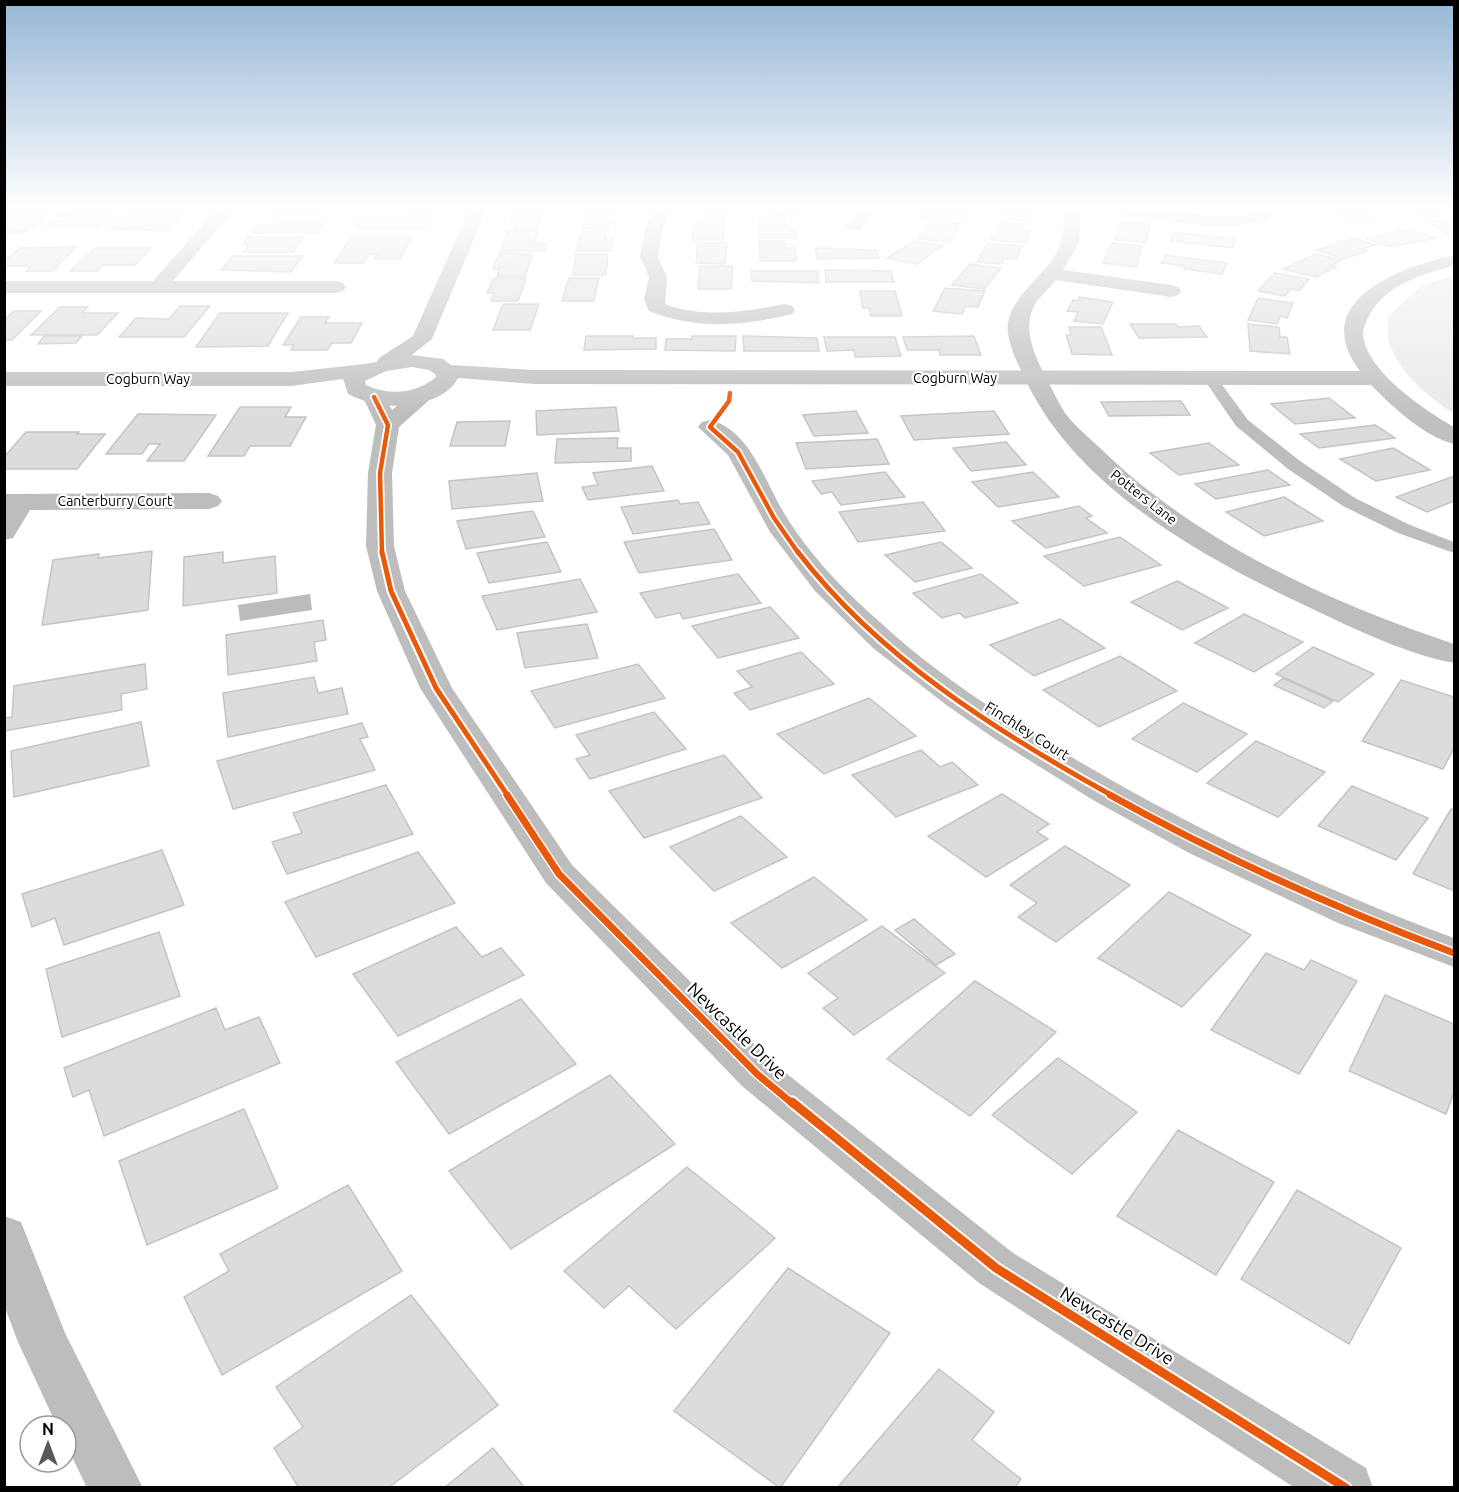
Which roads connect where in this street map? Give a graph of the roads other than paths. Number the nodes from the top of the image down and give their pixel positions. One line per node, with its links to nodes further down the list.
1 (165, 280): 8 (street)
2 (448, 280): 12 (street)
3 (658, 280): 11 (street)
4 (1046, 280): 14 (street, Potters Lane)
5 (1091, 280): 10 (street)
6 (1398, 280): 16 (street)
7 (4, 287): 8 (street)
8 (158, 287): 9 (street)
9 (336, 287)
10 (1171, 291)
11 (784, 310)
12 (422, 339): 13 (street); 18 (street)
13 (387, 363): 18 (street); 19 (street)
14 (1036, 378): 15 (street, Cogburn Way); 18 (street, Cogburn Way); 26 (street, Potters Lane)
15 (1210, 378): 16 (street, Cogburn Way); 25 (lane)
16 (1376, 378): 21 (street)
17 (4, 379): 19 (street, Cogburn Way)
18 (436, 379): 19 (street); 19 (street, Cogburn Way)
19 (371, 395): 30 (street, Newcastle Drive)
20 (710, 427): 27 (street, Finchley Court)
21 (1455, 437)
22 (209, 501): 23 (street, Canterburry Court)
23 (13, 502): 24 (street)
24 (4, 532)
25 (1455, 548)
26 (1455, 654)
27 (1455, 953)
28 (4, 1237): 29 (street)
29 (116, 1488)
30 (1346, 1488)

